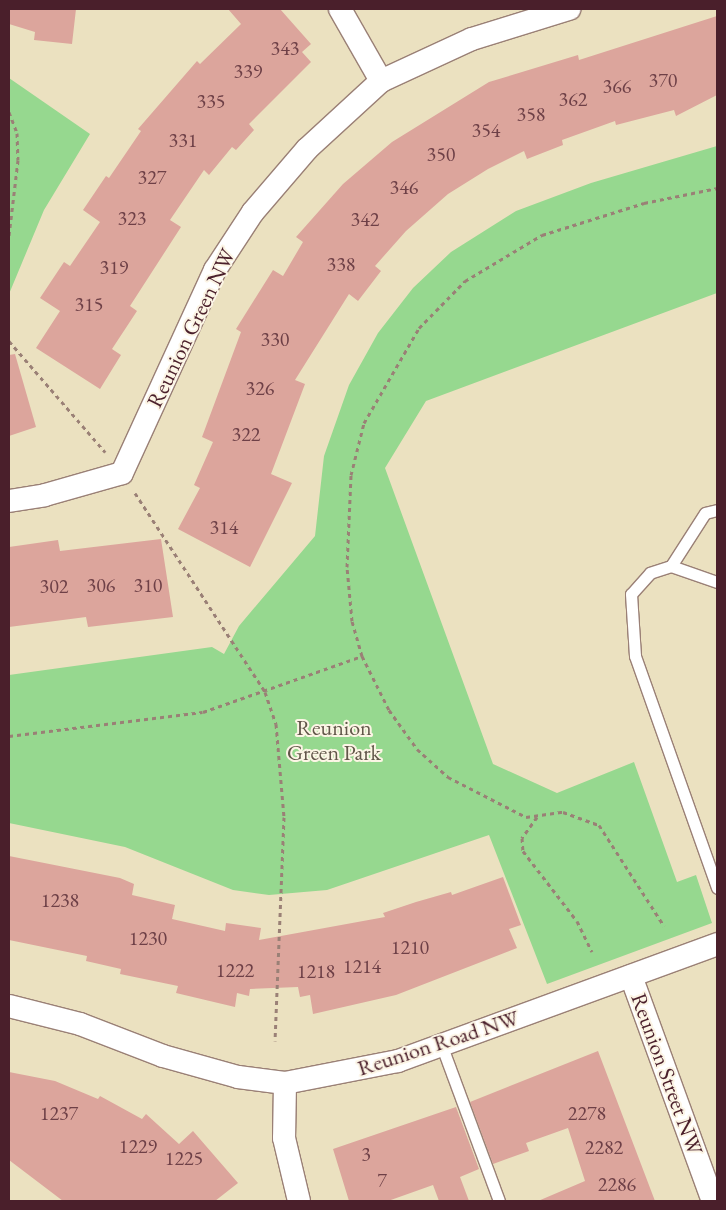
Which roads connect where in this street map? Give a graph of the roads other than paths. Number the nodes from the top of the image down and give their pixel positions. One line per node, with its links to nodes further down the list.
1 (340, 9): 3 (street)
2 (569, 9): 3 (street, Reunion Green NW)
3 (381, 81): 4 (street, Reunion Green NW)
4 (9, 500)
5 (717, 510): 6 (lane)
6 (671, 566): 7 (lane); 8 (lane)
7 (717, 582)
8 (717, 888)
9 (717, 944): 10 (street, Reunion Road NW)
10 (631, 976): 12 (street, Reunion Road NW); 16 (street, Reunion Street NW)
11 (9, 1006): 13 (street, Reunion Road NW)
12 (441, 1044): 13 (street, Reunion Road NW); 15 (lane)
13 (285, 1083): 14 (street)
14 (299, 1201)
15 (499, 1201)
16 (713, 1201)

